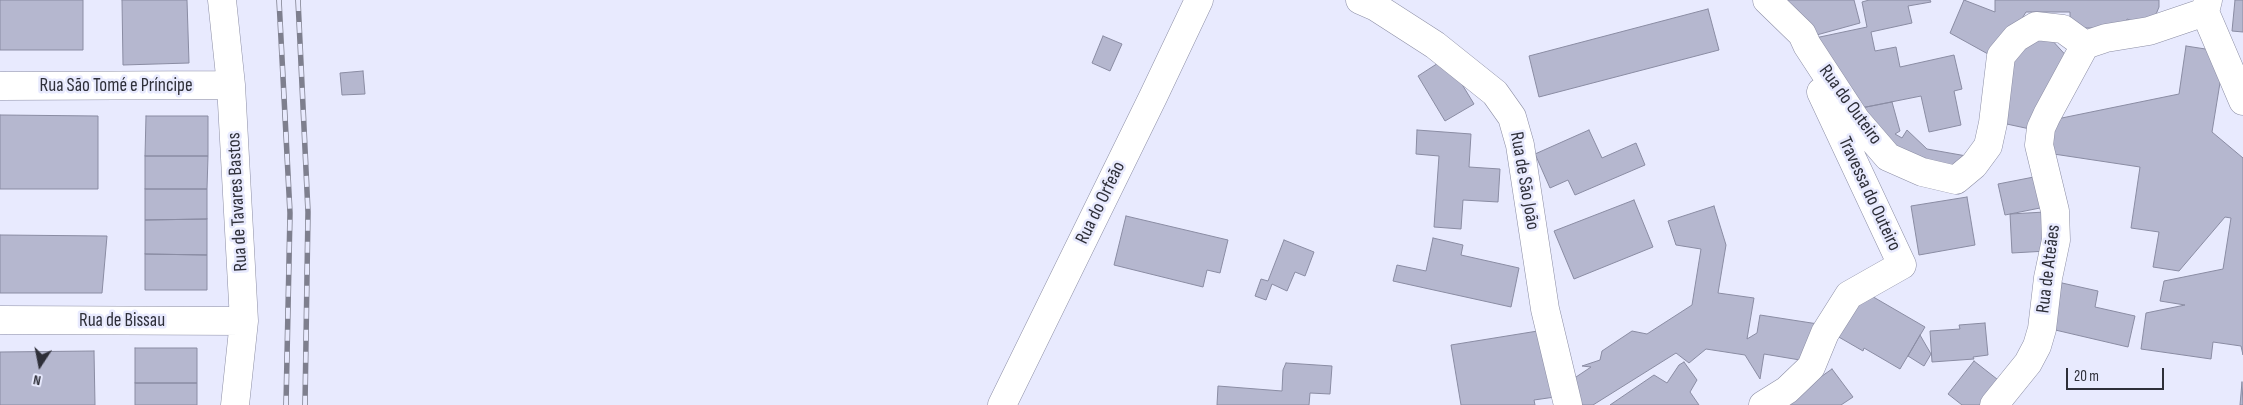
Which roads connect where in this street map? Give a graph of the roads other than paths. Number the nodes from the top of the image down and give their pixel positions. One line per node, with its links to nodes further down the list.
1 (222, 0): 8 (street, Rua de Tavares Bastos)
2 (1199, 0): 14 (street, Rua do Orfeão)
3 (1767, 0): 6 (street, Rua do Outeiro)
4 (1373, 2): 15 (street, Rua de São João)
5 (2206, 6): 7 (street); 10 (street)
6 (1807, 45): 7 (street, Rua do Outeiro); 16 (street, Travessa do Outeiro)
7 (2085, 45): 17 (street, Rua de Ateães)
8 (231, 85): 9 (street, Rua São Tomé e Príncipe); 12 (street, Rua de Tavares Bastos)
9 (0, 86)
10 (2243, 101)
11 (0, 320): 12 (street, Rua de Bissau)
12 (244, 321): 13 (street, Rua de Tavares Bastos)
13 (235, 405)
14 (1002, 405)
15 (1568, 405)
16 (1762, 405)
17 (1994, 405)

